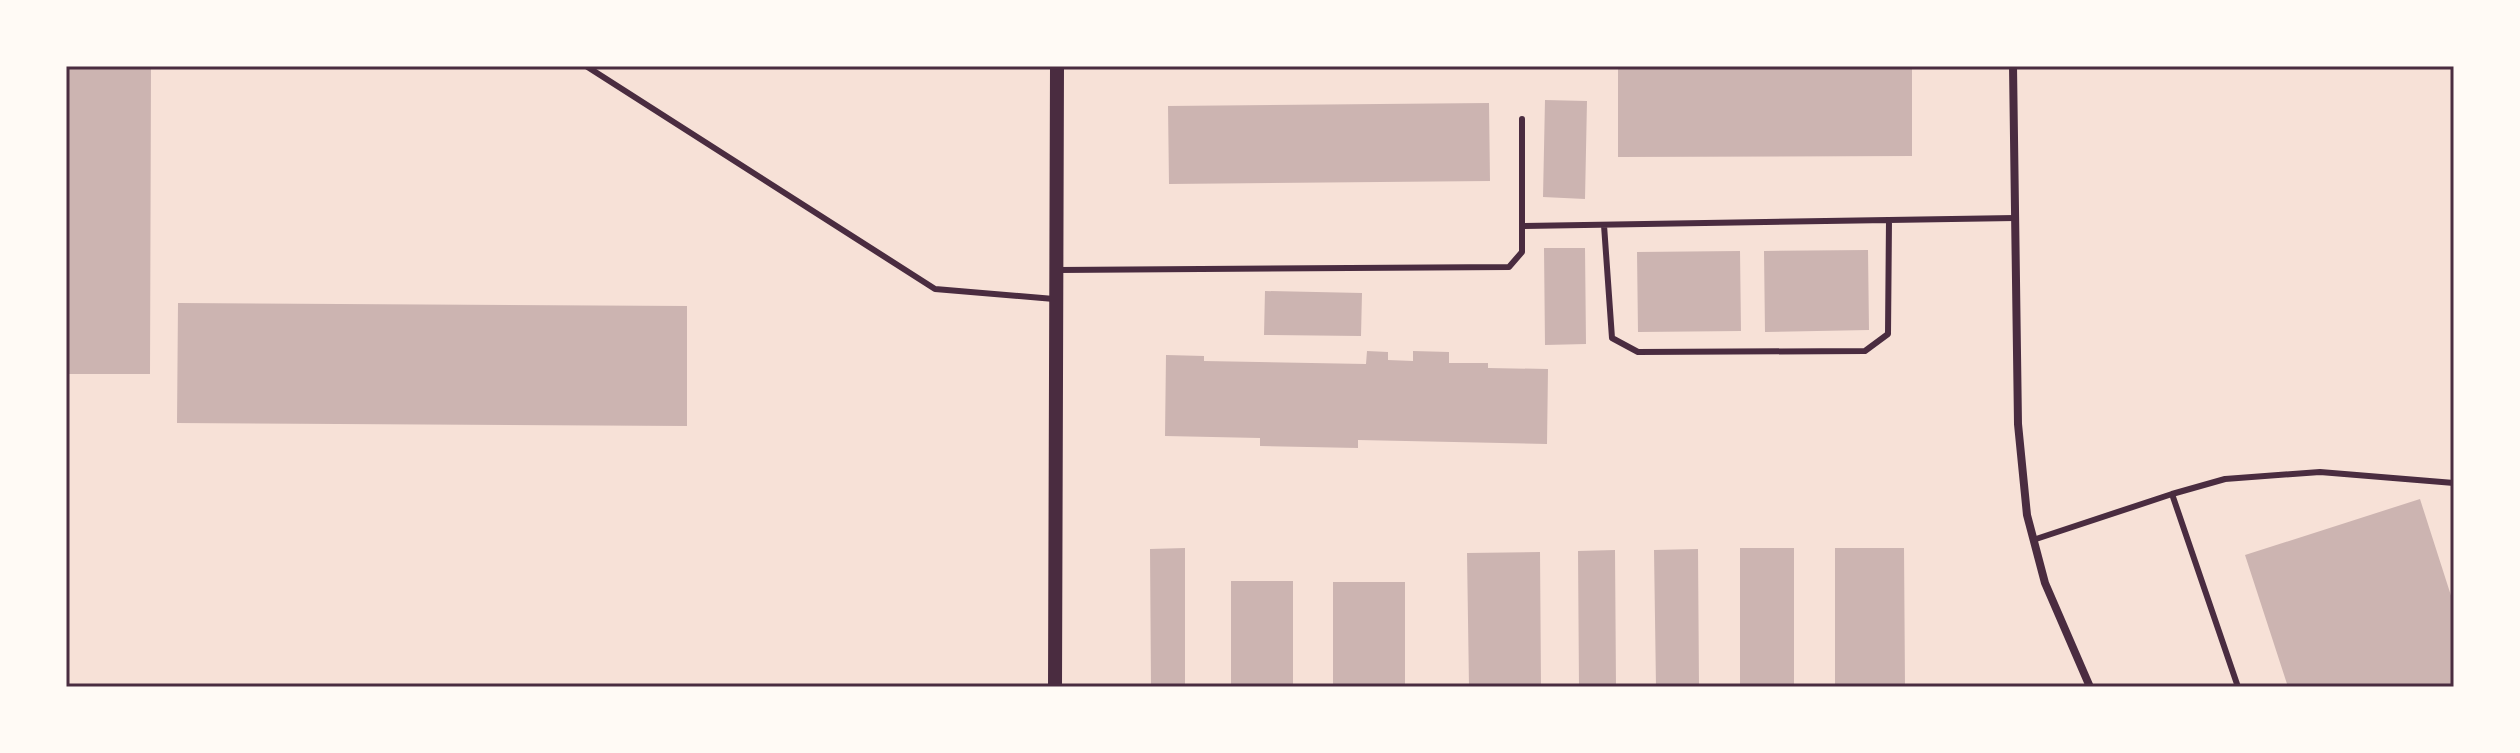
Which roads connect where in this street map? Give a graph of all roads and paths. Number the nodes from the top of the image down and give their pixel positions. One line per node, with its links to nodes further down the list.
1 (586, 66): 10 (lane)
2 (1057, 66): 9 (street)
3 (2013, 66): 5 (street)
4 (1522, 119): 8 (lane)
5 (2015, 218): 6 (lane); 13 (street)
6 (1889, 220): 7 (lane); 7 (lane)
7 (1604, 225): 8 (lane)
8 (1522, 226): 9 (lane)
9 (1055, 270): 10 (street)
10 (1054, 299): 14 (street)
11 (2454, 483): 12 (lane)
12 (2172, 494): 13 (lane); 16 (lane)
13 (2033, 540): 15 (street)
14 (1055, 687)
15 (2090, 687)
16 (2238, 687)

